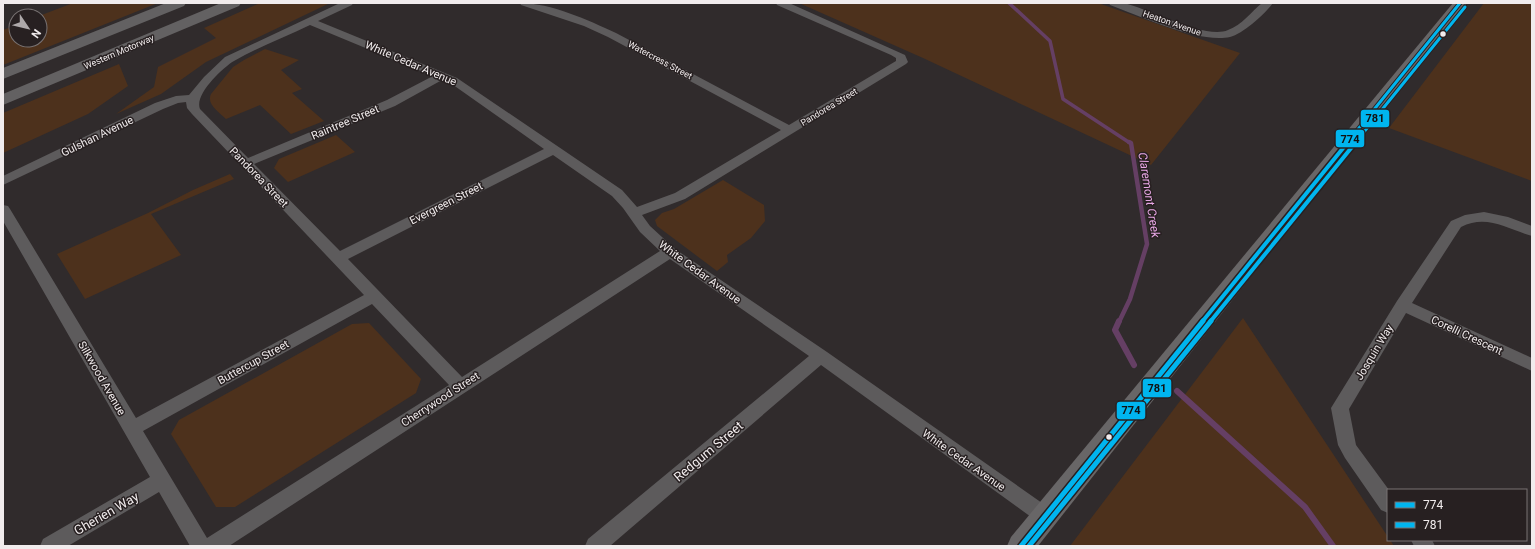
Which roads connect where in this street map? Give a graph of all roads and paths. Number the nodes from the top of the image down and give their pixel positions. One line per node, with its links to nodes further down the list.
1 (179, 3): 10 (highway)
2 (234, 3): 13 (highway, Western Motorway)
3 (348, 3): 9 (street)
4 (525, 3): 14 (street, Watercress Street)
5 (781, 3): 14 (street, Pandorea Street)
6 (1114, 3): 7 (street, Heaton Avenue)
7 (1268, 3)
8 (1459, 3): 31 (street)
9 (310, 21): 11 (street, White Cedar Avenue); 12 (street)
10 (3, 74)
11 (442, 75): 15 (street, White Cedar Avenue); 16 (street, Raintree Street)
12 (194, 98): 16 (street, Pandorea Street); 17 (street, Gulshan Avenue)
13 (3, 100)
14 (790, 130): 19 (street, Pandorea Street)
15 (554, 149): 19 (street, White Cedar Avenue); 22 (street, Evergreen Street)
16 (246, 163): 22 (street, Pandorea Street)
17 (3, 181)
18 (3, 210): 28 (street, Silkwood Avenue)
19 (634, 213): 21 (street, White Cedar Avenue)
20 (1532, 231): 24 (street, Josquin Way)
21 (670, 252): 25 (street, White Cedar Avenue); 27 (street, Cherrywood Street)
22 (338, 258): 23 (street, Pandorea Street)
23 (374, 296): 27 (street, Pandorea Street); 28 (street, Buttercup Street)
24 (1402, 305): 26 (street, Corelli Crescent); 30 (street, Josquin Way)
25 (821, 356): 31 (street, White Cedar Avenue); 35 (street, Redgum Street)
26 (1532, 365)
27 (460, 386): 34 (street, Cherrywood Street)
28 (132, 429): 29 (street, Silkwood Avenue)
29 (162, 480): 32 (street, Gherien Way); 33 (street, Silkwood Avenue)
30 (1387, 503)
31 (1045, 516): 36 (street)
32 (50, 546)
33 (201, 546)
34 (212, 546)
35 (595, 546)
36 (1021, 546)

